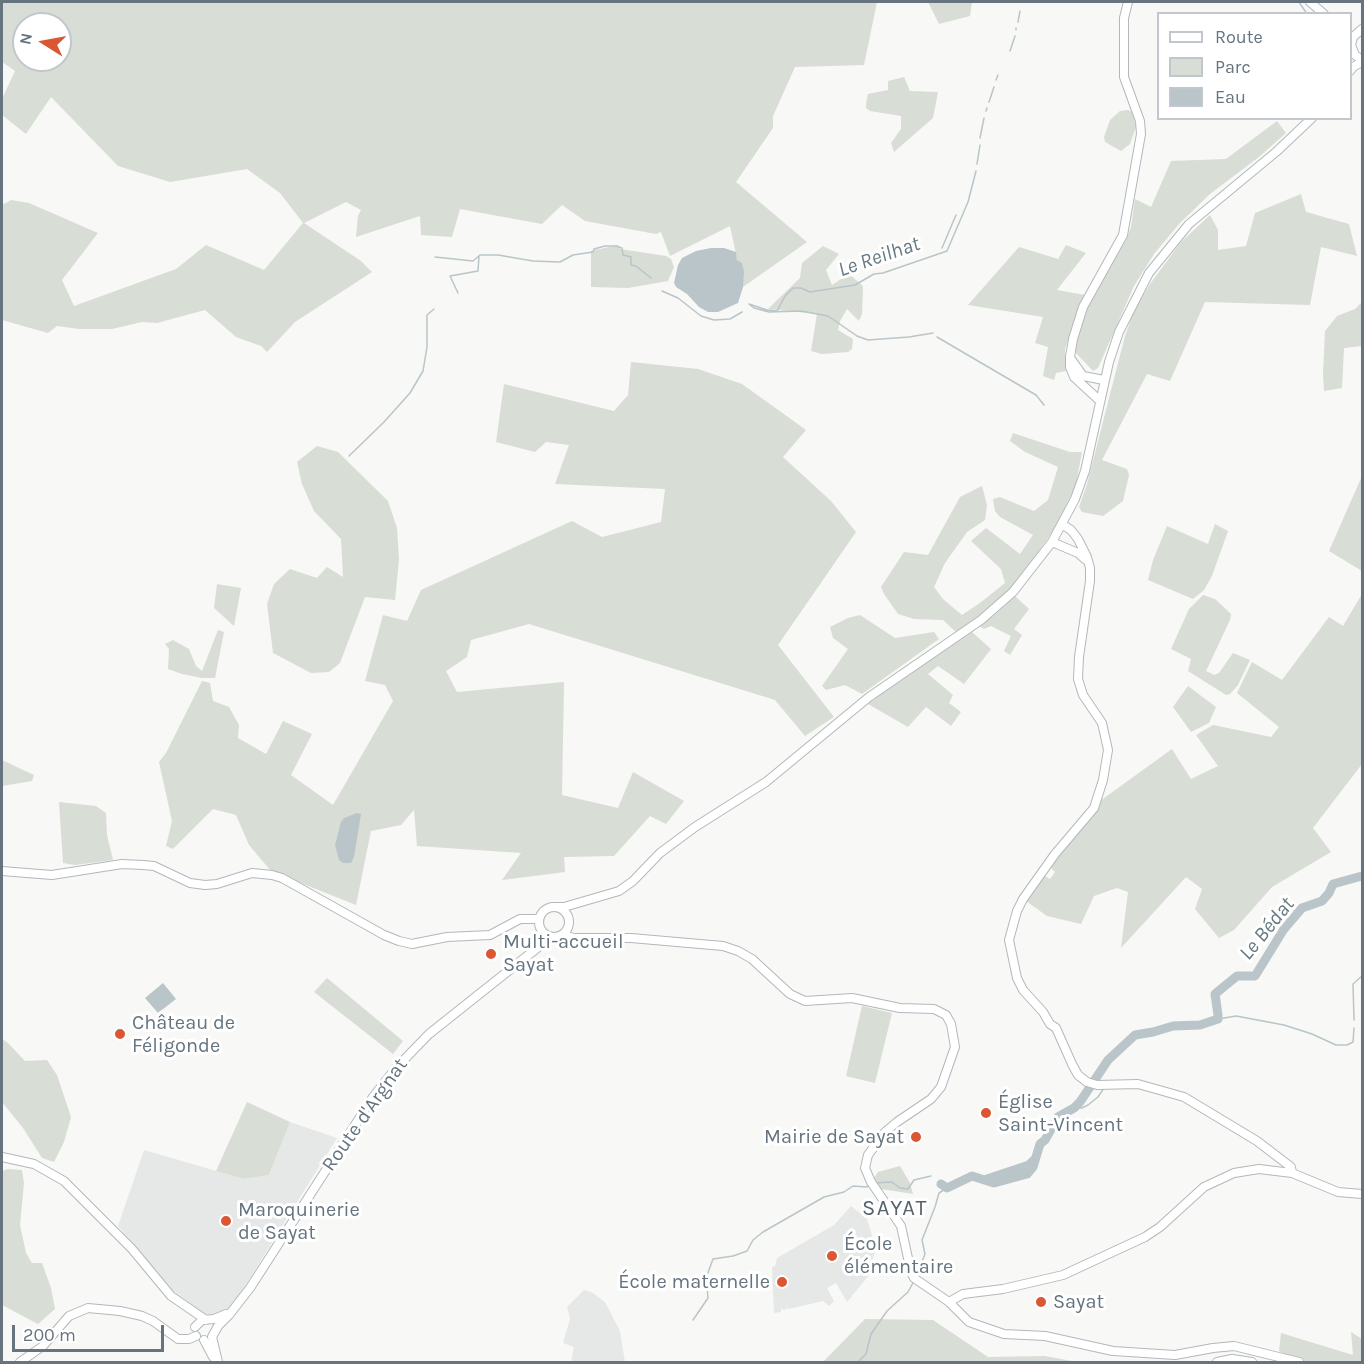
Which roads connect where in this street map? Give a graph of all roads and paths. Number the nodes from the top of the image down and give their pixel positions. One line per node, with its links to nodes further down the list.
1 (1128, 2): 7 (street)
2 (1310, 2): 3 (street)
3 (1322, 12)
4 (1357, 30): 5 (street)
5 (1352, 44)
6 (1310, 120): 8 (street)
7 (1070, 357): 8 (street); 9 (street)
8 (1104, 381): 9 (street)
9 (1100, 401): 10 (street)
10 (1063, 525): 11 (street); 12 (street)
11 (1052, 542): 12 (street); 14 (street)
12 (1089, 564): 21 (street)
13 (2, 871): 17 (street)
14 (580, 902): 15 (street); 16 (street)
15 (557, 907): 16 (street); 17 (street)
16 (568, 919): 18 (street)
17 (539, 920): 19 (street)
18 (565, 932): 19 (street); 23 (street)
19 (547, 935): 25 (street, Route d'Argnat)
20 (2, 1157): 24 (street)
21 (1292, 1173): 22 (street); 23 (street)
22 (1362, 1194)
23 (949, 1302): 33 (street)
24 (187, 1309): 26 (street); 27 (street)
25 (233, 1310): 26 (street, Route d'Argnat); 28 (street, Route d'Argnat)
26 (207, 1320): 27 (street, Route d'Argnat); 28 (street)
27 (195, 1326): 28 (street)
28 (207, 1336): 29 (street); 30 (street)
29 (20, 1362)
30 (218, 1362)
31 (1216, 1362): 32 (street)
32 (1252, 1362)
33 (1299, 1362)

